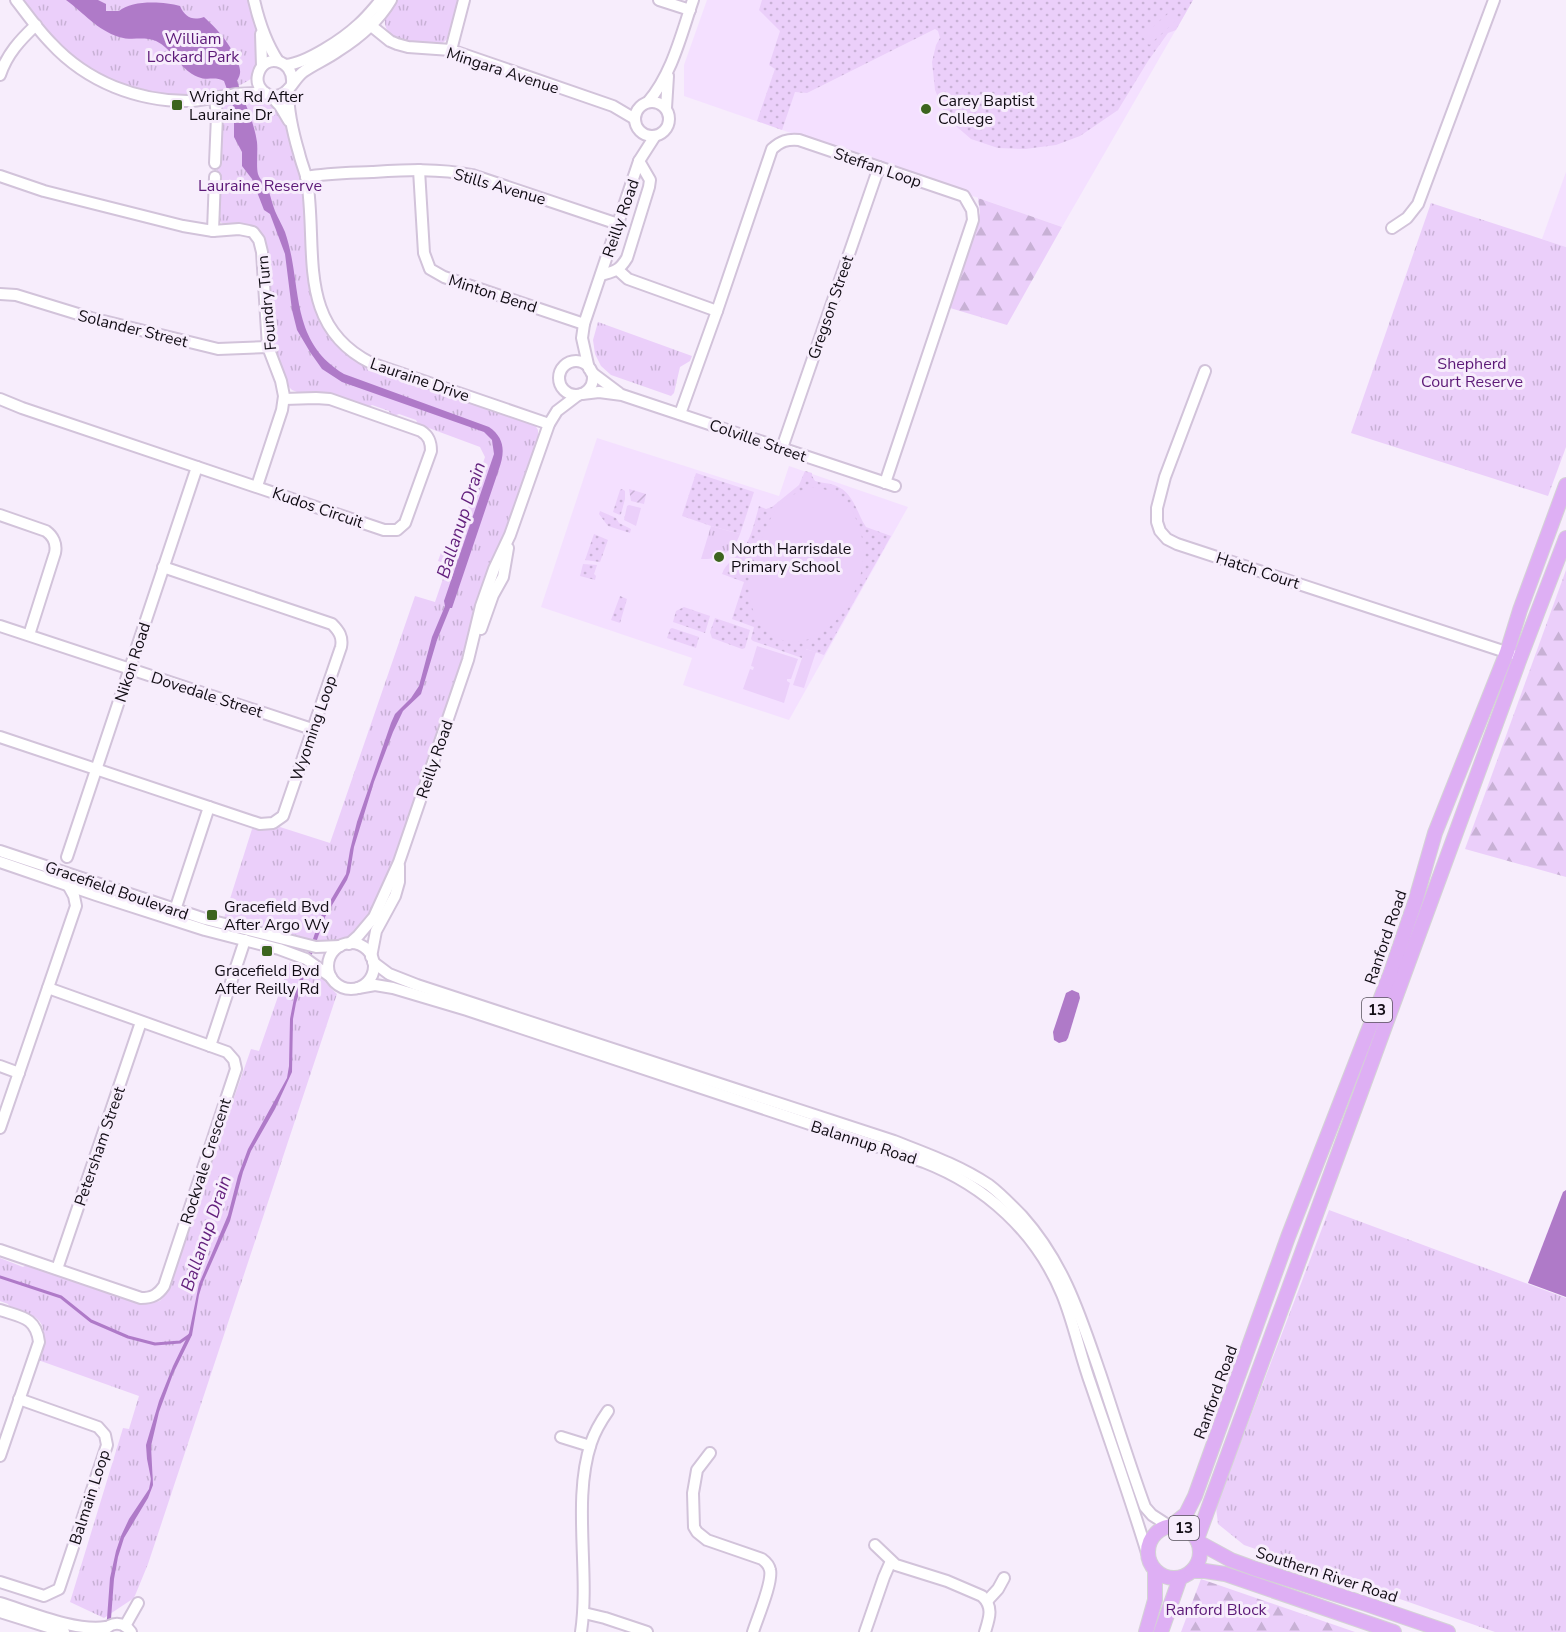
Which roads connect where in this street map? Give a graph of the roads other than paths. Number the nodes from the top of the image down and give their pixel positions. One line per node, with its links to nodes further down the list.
1 (16, 0): 10 (street)
2 (254, 0): 11 (street)
3 (381, 0): 9 (street)
4 (391, 0): 9 (street)
5 (464, 0): 12 (street)
6 (659, 0): 8 (street)
7 (1494, 0): 37 (street)
8 (691, 5): 15 (street)
9 (367, 23): 12 (street, Mingara Avenue); 13 (street); 18 (street)
10 (36, 25): 16 (street); 21 (street)
11 (260, 25): 13 (street); 14 (street)
12 (451, 50): 23 (street, Mingara Avenue)
13 (282, 63): 14 (street); 18 (street)
14 (262, 66): 17 (street)
15 (668, 73): 22 (street); 24 (street)
16 (0, 75)
17 (258, 78): 19 (street); 20 (street)
18 (290, 87): 20 (street); 26 (street, Lauraine Drive)
19 (240, 92): 20 (street); 21 (street)
20 (267, 94): 26 (street, Lauraine Drive)
21 (219, 98): 30 (street)
22 (645, 104): 23 (street, Mingara Avenue); 24 (street); 25 (street)
23 (613, 106): 25 (street, Mingara Avenue)
24 (666, 108): 28 (street)
25 (635, 118): 27 (street)
26 (291, 124): 35 (street, Lauraine Drive)
27 (641, 133): 28 (street); 29 (street, Reilly Road)
28 (655, 136): 29 (street, Reilly Road)
29 (640, 160): 36 (street, Reilly Road); 39 (street, Reilly Road)
30 (215, 163)
31 (879, 167): 42 (street, Steffan Loop); 57 (street, Gregson Street); 59 (street, Steffan Loop)
32 (419, 170): 35 (street, Stills Avenue); 36 (street, Stills Avenue); 43 (street, Minton Bend)
33 (0, 176): 38 (street, Foundry Turn)
34 (215, 177): 38 (street)
35 (306, 177): 56 (street, Lauraine Drive)
36 (618, 224): 40 (street, Reilly Road)
37 (1392, 228)
38 (213, 231): 45 (street, Foundry Turn)
39 (618, 270): 40 (street, Reilly Road); 42 (street)
40 (600, 275): 43 (street, Reilly Road)
41 (0, 294): 45 (street, Solander Street)
42 (717, 311): 55 (street, Steffan Loop)
43 (584, 324): 44 (street, Reilly Road)
44 (582, 338): 46 (street, Reilly Road); 47 (street, Reilly Road)
45 (268, 347): 53 (street, Foundry Turn)
46 (566, 365): 47 (street); 49 (street)
47 (590, 370): 50 (street); 51 (street, Colville Street)
48 (1205, 371): 67 (street, Hatch Court)
49 (560, 384): 50 (street); 54 (street, Reilly Road)
50 (580, 394): 51 (street, Colville Street); 54 (street, Reilly Road)
51 (622, 395): 55 (street, Colville Street)
52 (0, 399): 58 (street, Kudos Circuit)
53 (284, 399): 61 (street); 61 (street, Kudos Circuit)
54 (557, 411): 56 (street, Reilly Road)
55 (680, 414): 57 (street, Colville Street)
56 (549, 424): 77 (street, Reilly Road)
57 (782, 448): 59 (street, Colville Street)
58 (197, 467): 61 (street, Kudos Circuit); 64 (street, Nikon Road)
59 (890, 484)
60 (1566, 485): 67 (main road, Ranford Road / 13)
61 (257, 486)
62 (0, 515): 66 (street)
63 (1566, 538): 68 (main road, Ranford Road / 13)
64 (163, 567): 69 (street, Nikon Road); 70 (street, Wyoming Loop)
65 (0, 626): 66 (street, Dovedale Street)
66 (29, 635): 69 (street, Dovedale Street)
67 (1507, 652): 68 (street, Hatch Court); 105 (main road, Ranford Road / 13)
68 (1520, 658): 106 (main road, Ranford Road / 13)
69 (130, 668): 70 (street, Dovedale Street); 72 (street, Nikon Road)
70 (312, 729): 73 (street, Wyoming Loop)
71 (0, 737): 72 (street, Wyoming Loop)
72 (97, 769): 73 (street, Wyoming Loop); 75 (street, Nikon Road)
73 (209, 807): 83 (street)
74 (0, 851): 78 (street, Gracefield Boulevard)
75 (67, 857): 78 (street); 79 (street)
76 (0, 862): 80 (street, Gracefield Boulevard)
77 (399, 862): 85 (street, Reilly Road); 86 (street, Reilly Road)
78 (52, 868): 79 (street, Gracefield Boulevard)
79 (76, 876): 83 (street, Gracefield Boulevard)
80 (68, 885): 81 (street, Gracefield Boulevard); 82 (street)
81 (96, 895): 82 (street); 84 (street, Gracefield Boulevard)
82 (76, 906): 88 (street)
83 (175, 910): 85 (street, Gracefield Boulevard)
84 (245, 940): 87 (street, Gracefield Boulevard); 91 (street)
85 (345, 945): 86 (street); 87 (street)
86 (372, 959): 89 (street); 95 (street, Balannup Road)
87 (331, 977): 89 (street)
88 (48, 988): 90 (street, Rockvale Crescent); 93 (street)
89 (358, 988): 95 (street, Balannup Road)
90 (141, 1022): 91 (street, Rockvale Crescent); 97 (street, Petersham Street)
91 (210, 1046): 97 (street, Rockvale Crescent)
92 (0, 1066): 93 (street)
93 (19, 1072): 94 (street)
94 (0, 1128)
95 (873, 1140): 105 (street, Balannup Road); 108 (street, Balannup Road)
96 (0, 1250): 97 (street, Rockvale Crescent)
97 (57, 1269)
98 (0, 1310): 99 (street)
99 (20, 1399): 104 (street); 113 (street, Balmain Loop)
100 (608, 1411): 102 (street)
101 (561, 1437): 102 (street)
102 (590, 1446): 118 (street)
103 (710, 1453): 124 (street)
104 (0, 1456)
105 (1170, 1526): 106 (main road, 13); 108 (main road, 13)
106 (1197, 1541): 111 (main road, 13); 130 (main road, Southern River Road)
107 (875, 1545): 109 (street)
108 (1147, 1553): 110 (main road)
109 (891, 1561): 114 (street); 125 (street)
110 (1155, 1572): 111 (main road); 127 (main road)
111 (1186, 1575): 128 (main road, 13); 129 (main road, Southern River Road)
112 (1004, 1578): 114 (street)
113 (0, 1582)
114 (987, 1600): 126 (street)
115 (0, 1603): 120 (street)
116 (138, 1603): 119 (street)
117 (0, 1611): 121 (street)
118 (584, 1613): 122 (street); 123 (street)
119 (128, 1629): 120 (street)
120 (105, 1630)
121 (64, 1632)
122 (581, 1632)
123 (647, 1632)
124 (753, 1632)
125 (865, 1632)
126 (985, 1632)
127 (1146, 1632)
128 (1161, 1632)
129 (1394, 1632)
130 (1448, 1632)

